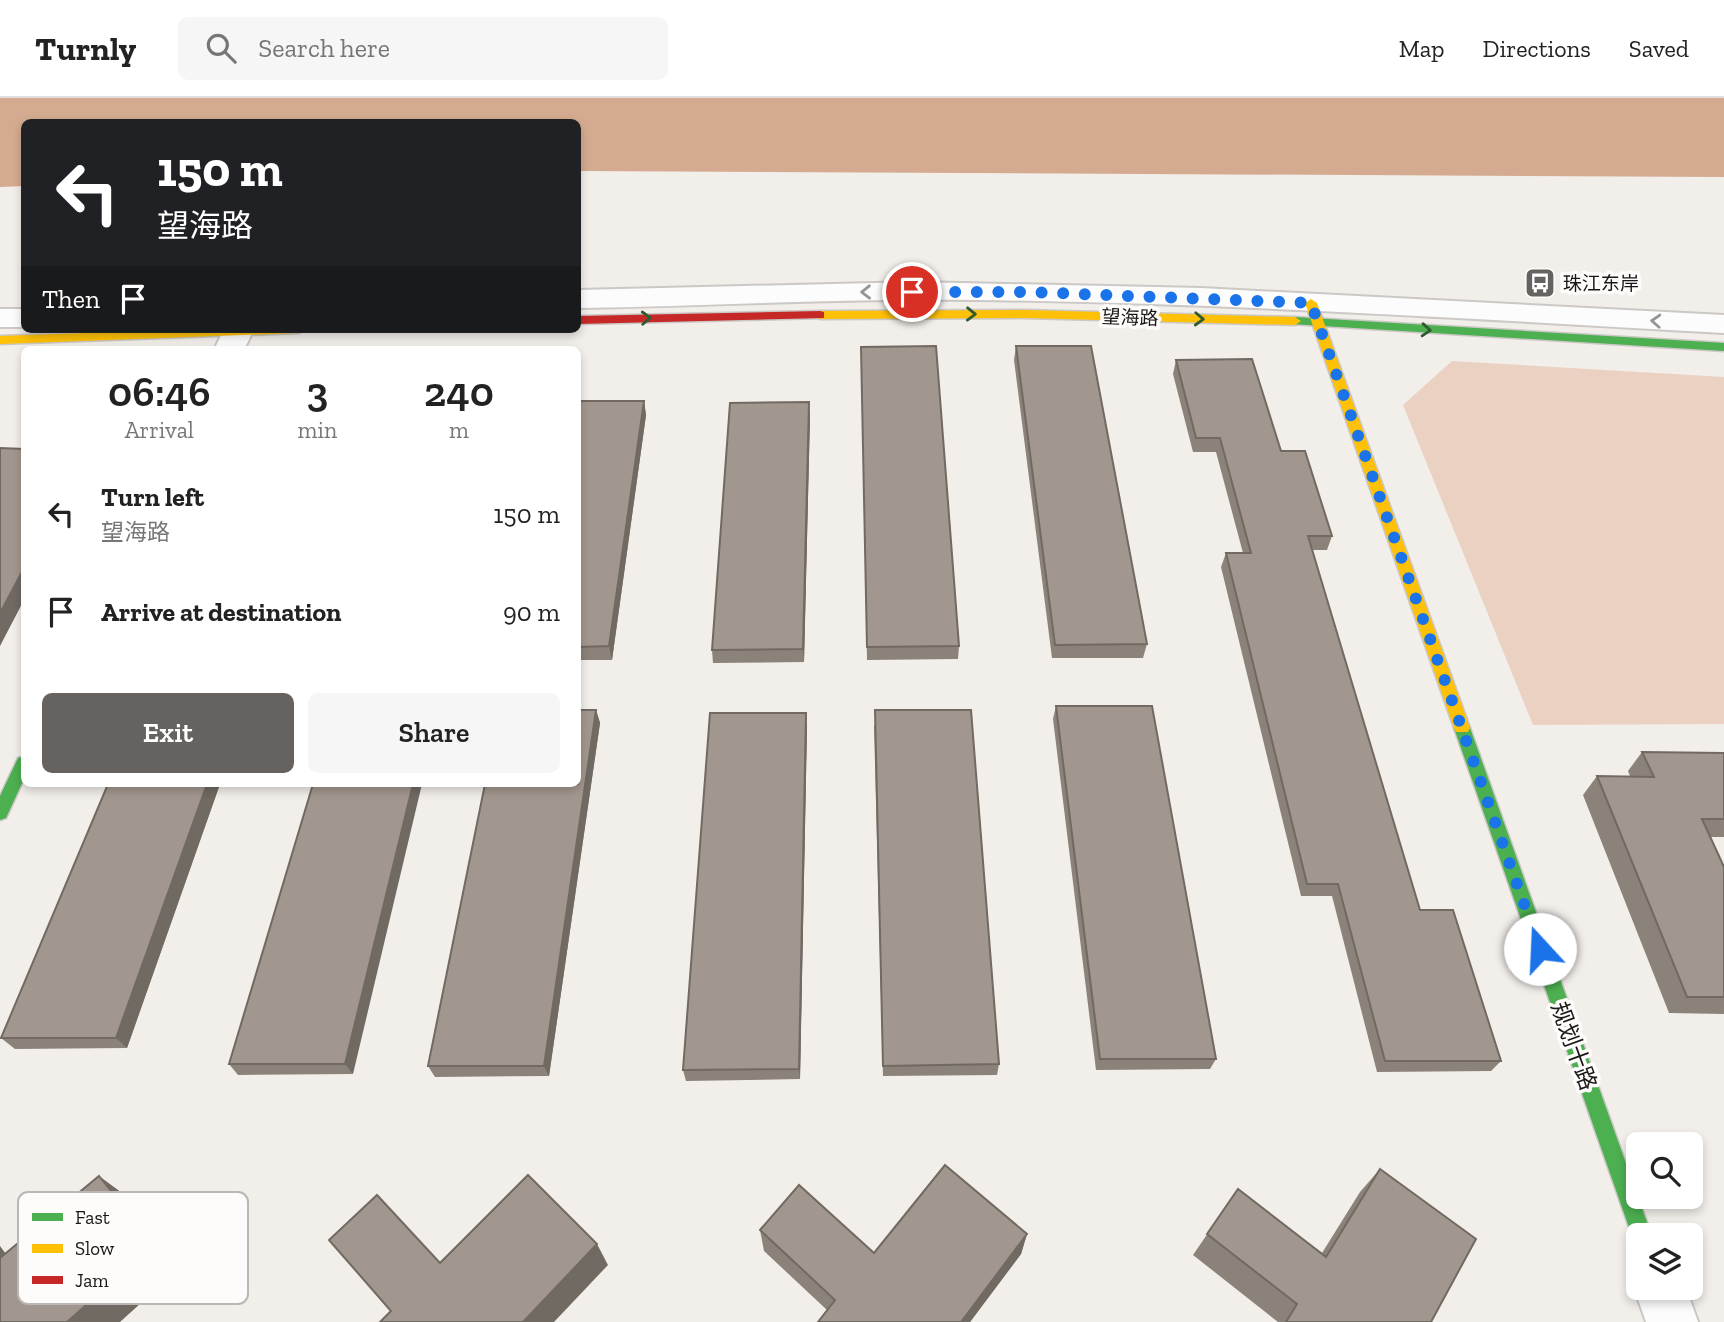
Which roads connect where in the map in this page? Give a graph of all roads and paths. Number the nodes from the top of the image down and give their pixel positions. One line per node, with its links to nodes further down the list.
1 (581, 299): 2 (street, 望海路, one-way to 1)
2 (1314, 313): 5 (street, 望海路, one-way to 2); 6 (street, 望海路, one-way to 2); 10 (street, 望海路, one-way to 10); 13 (street, 规划十路)
3 (0, 318): 4 (street)
4 (21, 318)
5 (581, 320)
6 (1724, 324)
7 (268, 333): 8 (street)
8 (236, 337): 9 (street)
9 (0, 340)
10 (1724, 346)
11 (21, 769): 12 (street)
12 (0, 813)
13 (1637, 1223)
14 (1664, 1300): 15 (street)
15 (1672, 1322)

